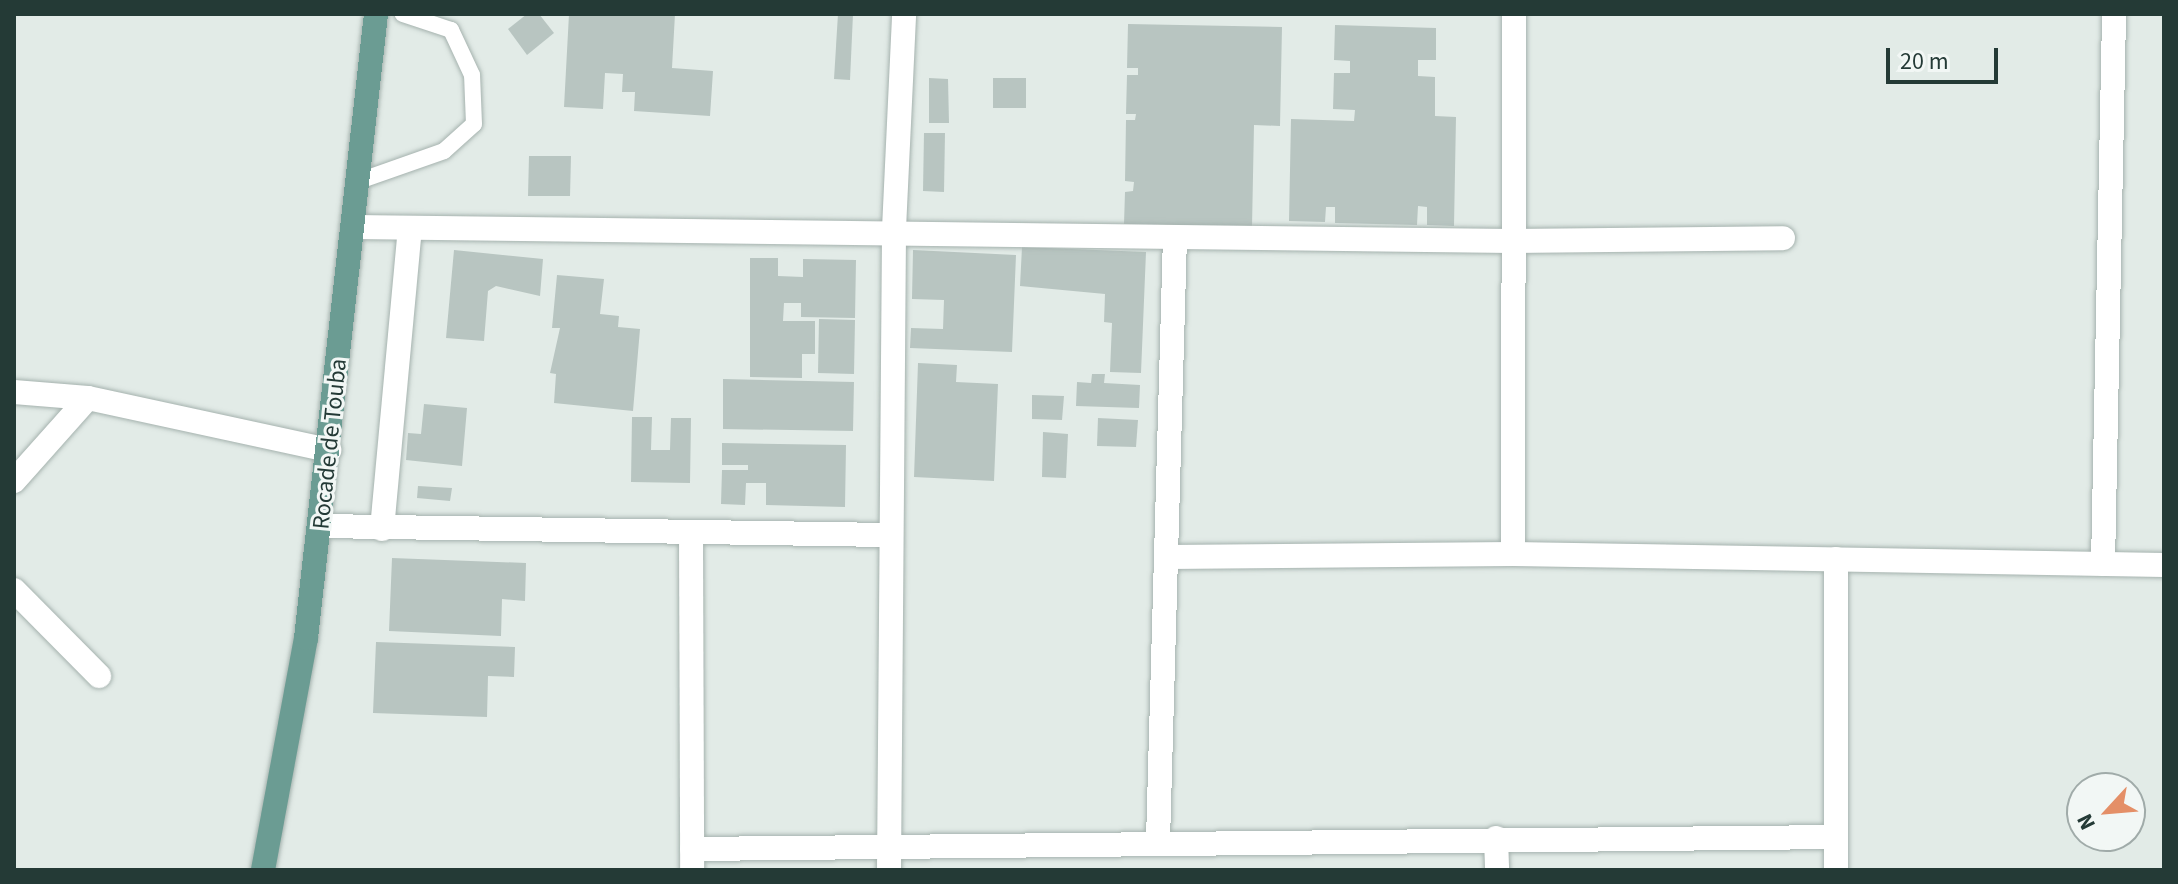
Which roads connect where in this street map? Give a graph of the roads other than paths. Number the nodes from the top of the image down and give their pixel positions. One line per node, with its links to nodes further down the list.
1 (376, 14): 6 (main road, Rocade de Touba)
2 (403, 14): 6 (lane)
3 (904, 14): 9 (street)
4 (1514, 14): 12 (street)
5 (2114, 14): 24 (street)
6 (359, 181): 7 (main road, Rocade de Touba)
7 (354, 227): 8 (street); 15 (main road, Rocade de Touba)
8 (410, 228): 9 (street); 18 (street)
9 (894, 229): 10 (street); 20 (street)
10 (1175, 237): 12 (street); 22 (street)
11 (1783, 238): 12 (street)
12 (1512, 241): 21 (street)
13 (14, 392): 14 (street)
14 (88, 398): 15 (street); 16 (street)
15 (329, 450): 17 (main road, Rocade de Touba)
16 (14, 481)
17 (321, 526): 18 (street); 33 (main road, Rocade de Touba)
18 (382, 529): 19 (street)
19 (691, 533): 20 (street); 32 (street)
20 (889, 535): 31 (street)
21 (1513, 554): 22 (street); 23 (street)
22 (1168, 557): 30 (street)
23 (1836, 559): 24 (street); 28 (street)
24 (2103, 564): 25 (street)
25 (2164, 565)
26 (14, 590): 27 (street)
27 (99, 676)
28 (1836, 837): 29 (street); 36 (street)
29 (1496, 838): 30 (street); 35 (street)
30 (1158, 841): 31 (street)
31 (889, 845): 32 (street); 34 (street)
32 (692, 860)
33 (263, 870)
34 (889, 870)
35 (1497, 870)
36 (1836, 870)

